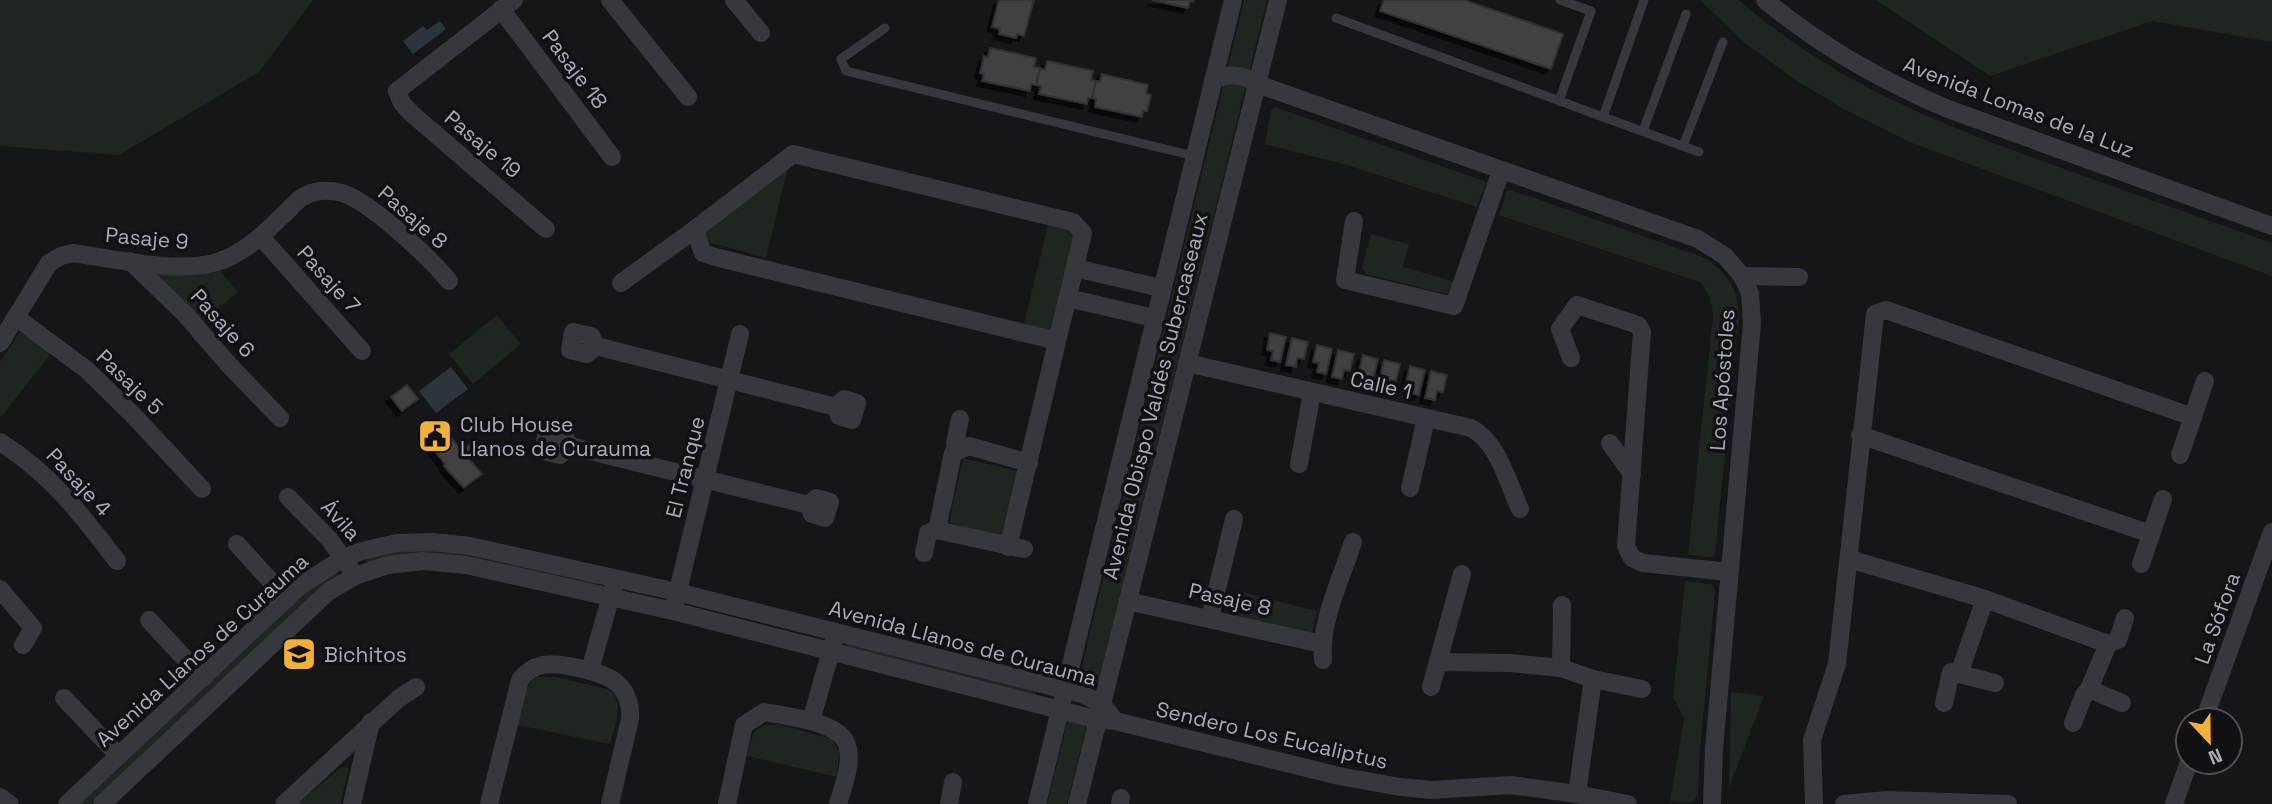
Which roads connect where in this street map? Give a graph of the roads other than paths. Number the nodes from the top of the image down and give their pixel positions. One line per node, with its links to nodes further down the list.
1 (610, 0): 16 (street)
2 (734, 0): 12 (street)
3 (1233, 0): 14 (street, Avenida Obispo Valdés Subercaseaux)
4 (1278, 0): 15 (street, Avenida Obispo Valdés Subercaseaux)
5 (1560, 0): 17 (lane)
6 (1644, 0): 18 (lane)
7 (1765, 0): 27 (street, Avenida Lomas de la Luz)
8 (508, 5): 22 (street, Pasaje 18); 29 (street, Pasaje 19)
9 (1686, 14): 19 (lane)
10 (1336, 18): 17 (lane)
11 (885, 28): 23 (lane)
12 (761, 33)
13 (1723, 42): 20 (lane)
14 (1213, 80): 15 (street); 23 (street, Avenida Obispo Valdés Subercaseaux)
15 (1257, 84): 24 (street); 47 (street, Avenida Obispo Valdés Subercaseaux)
16 (688, 97)
17 (1559, 101): 18 (lane)
18 (1603, 117): 19 (lane)
19 (1643, 131): 20 (lane)
20 (1683, 146): 21 (lane)
21 (1699, 152)
22 (612, 156)
23 (1194, 156): 37 (street, Avenida Obispo Valdés Subercaseaux)
24 (1501, 171): 26 (street); 33 (street)
25 (302, 197): 30 (street, Pasaje 9); 35 (street, Pasaje 8)
26 (1354, 222)
27 (2272, 226)
28 (698, 227): 32 (street); 36 (street); 42 (street)
29 (546, 229)
30 (261, 237): 31 (street, Pasaje 9); 45 (street, Pasaje 7)
31 (130, 261): 39 (street, Pasaje 9); 53 (street, Pasaje 6)
32 (1075, 268): 37 (street); 38 (street)
33 (1742, 275): 34 (street); 83 (street, Los Apóstoles)
34 (1799, 277)
35 (449, 281)
36 (621, 283)
37 (1161, 288): 40 (street, Avenida Obispo Valdés Subercaseaux)
38 (1068, 298): 40 (street); 42 (street)
39 (17, 318): 43 (street); 67 (street, Pasaje 5)
40 (1154, 318): 111 (street, Avenida Obispo Valdés Subercaseaux)
41 (740, 334): 48 (street, El Tranque)
42 (1057, 341): 62 (street)
43 (0, 343)
44 (596, 346): 48 (street)
45 (362, 351)
46 (1571, 358): 64 (street)
47 (1187, 363): 50 (street, Calle 1); 92 (street, Avenida Obispo Valdés Subercaseaux)
48 (729, 381): 51 (street); 65 (street, El Tranque)
49 (2205, 382): 52 (street)
50 (1312, 392): 55 (street, Calle 1); 63 (street)
51 (836, 407)
52 (2193, 417): 56 (street); 61 (street)
53 (280, 418)
54 (960, 419): 60 (street)
55 (1426, 419): 66 (street); 71 (street, Calle 1)
56 (1860, 435): 75 (street); 80 (street)
57 (0, 442): 81 (street, Pasaje 4)
58 (1610, 443): 64 (street)
59 (570, 446): 65 (street)
60 (959, 450): 62 (street); 73 (street)
61 (2179, 455)
62 (1029, 463): 73 (street)
63 (1298, 464)
64 (1632, 474): 83 (street)
65 (705, 480): 70 (street); 88 (street, El Tranque)
66 (1410, 488)
67 (202, 489)
68 (289, 497): 79 (street, Ávila)
69 (2163, 499): 75 (street)
70 (809, 505)
71 (1520, 509)
72 (1234, 519): 95 (street)
73 (937, 530): 78 (street)
74 (2272, 532): 117 (street, La Sófora)
75 (2151, 534): 82 (street)
76 (1353, 542): 95 (street, Pasaje 8)
77 (237, 544): 90 (street)
78 (924, 553)
79 (345, 557): 85 (street, Ávila); 86 (street, Avenida Llanos de Curauma); 90 (street, Avenida Llanos de Curauma)
80 (1849, 559): 91 (street); 142 (street)
81 (117, 561)
82 (2141, 564)
83 (1729, 572): 141 (street, Los Apóstoles)
84 (1462, 574): 102 (street)
85 (355, 576): 89 (street, Avenida Llanos de Curauma); 130 (street, Avenida Llanos de Curauma)
86 (616, 578): 88 (street, Avenida Llanos de Curauma); 89 (street)
87 (0, 589): 100 (street)
88 (677, 592): 94 (street, El Tranque); 98 (street, Avenida Llanos de Curauma)
89 (611, 596): 94 (street, Avenida Llanos de Curauma); 104 (street)
90 (288, 599): 106 (street, Avenida Llanos de Curauma)
91 (1985, 599): 99 (street); 105 (street)
92 (1128, 601): 95 (street, Pasaje 8); 119 (street, Avenida Obispo Valdés Subercaseaux)
93 (1562, 605): 103 (street)
94 (673, 611): 101 (street, Avenida Llanos de Curauma)
95 (1210, 618)
96 (2125, 618): 99 (street)
97 (149, 620): 106 (street)
98 (836, 633): 101 (street); 111 (street, Avenida Llanos de Curauma)
99 (2108, 644): 113 (street)
100 (23, 645)
101 (831, 651): 118 (street, Avenida Llanos de Curauma); 120 (street)
102 (1438, 662): 103 (street); 110 (street)
103 (1561, 668): 107 (street)
104 (590, 670): 133 (street); 134 (street)
105 (1959, 674): 108 (street); 115 (street)
106 (203, 678): 123 (street, Avenida Llanos de Curauma)
107 (1593, 678): 112 (street); 126 (street)
108 (1995, 683)
109 (416, 687): 121 (street)
110 (1431, 687)
111 (1065, 689): 118 (street, Avenida Obispo Valdés Subercaseaux); 119 (street, Avenida Llanos de Curauma)
112 (1643, 689)
113 (2089, 689): 116 (street); 122 (street)
114 (64, 698): 123 (street)
115 (1944, 703)
116 (2122, 703)
117 (2209, 706)
118 (1060, 710): 119 (street, Avenida Llanos de Curauma); 138 (street, Avenida Obispo Valdés Subercaseaux)
119 (1105, 715): 126 (street, Sendero Los Eucaliptus); 139 (street, Avenida Obispo Valdés Subercaseaux)
120 (811, 721): 135 (street); 136 (street)
121 (371, 722): 131 (street); 132 (street)
122 (2073, 723)
123 (119, 756): 129 (street, Avenida Llanos de Curauma)
124 (2184, 776): 145 (street)
125 (953, 782): 137 (street)
126 (1577, 794): 140 (street, Sendero Los Eucaliptus)
127 (0, 797): 128 (street)
128 (10, 804)
129 (67, 804)
130 (102, 804)
131 (284, 804)
132 (352, 804)
133 (489, 804)
134 (610, 804)
135 (727, 804)
136 (838, 804)
137 (948, 804)
138 (1037, 804)
139 (1077, 804)
140 (1628, 804)
141 (1712, 804)
142 (1814, 804)
143 (1844, 804): 144 (street)
144 (2008, 804)
145 (2174, 804)

